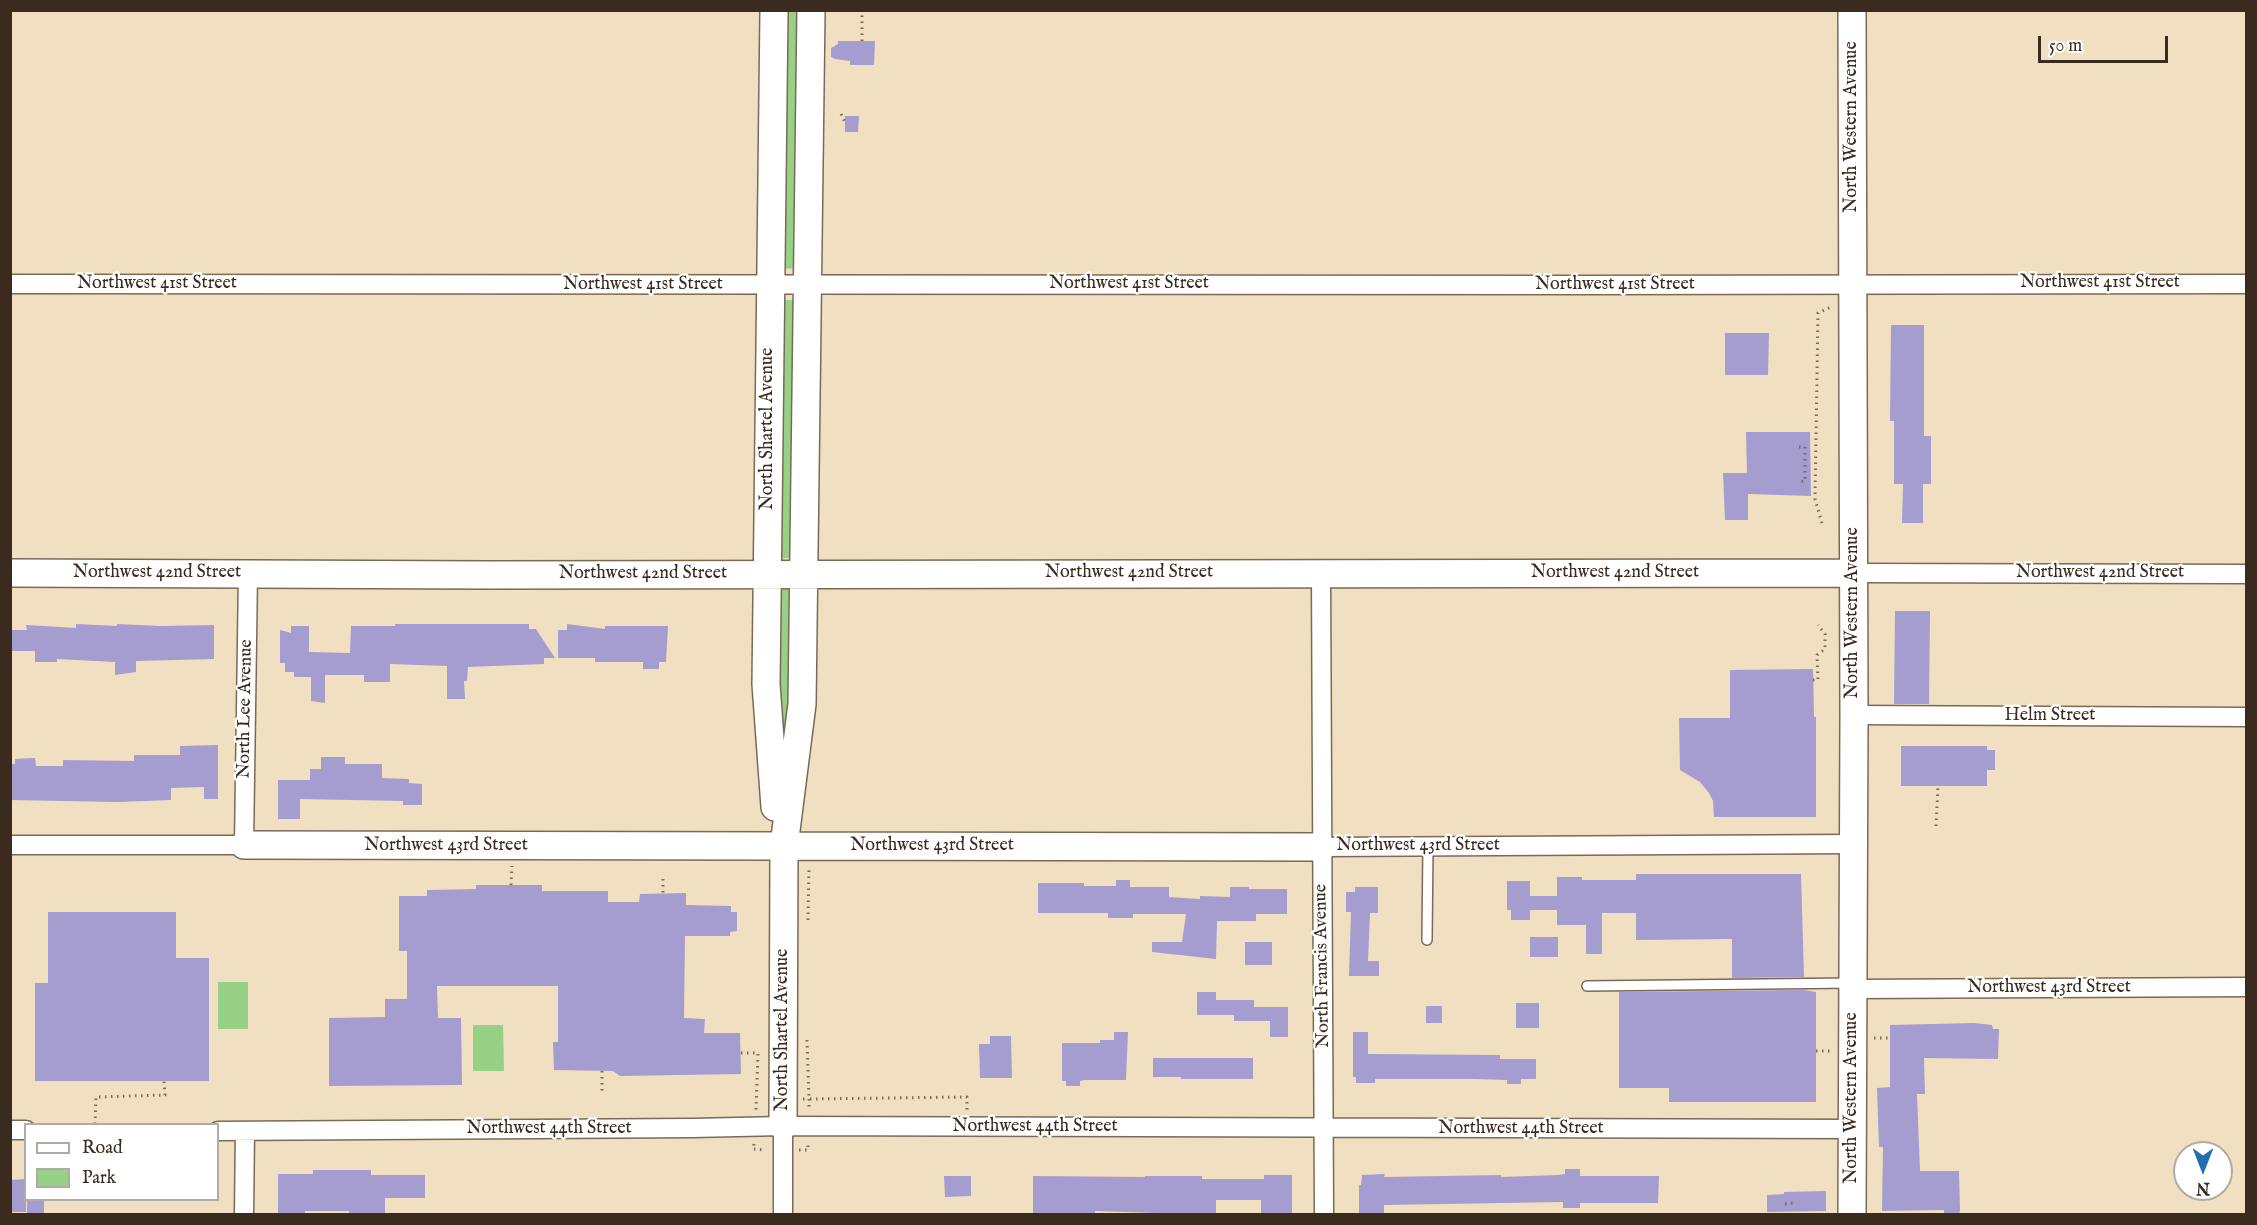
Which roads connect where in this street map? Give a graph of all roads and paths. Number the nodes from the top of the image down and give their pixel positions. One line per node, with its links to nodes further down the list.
1 (774, 10): 11 (street, North Shartel Avenue)
2 (811, 10): 9 (street, North Shartel Avenue)
3 (862, 10): 5 (path)
4 (1852, 10): 12 (street, North Western Avenue)
5 (862, 40)
6 (841, 114): 7 (path)
7 (845, 122)
8 (10, 284): 11 (street, Northwest 41st Street)
9 (807, 284): 11 (street, Northwest 41st Street); 12 (street, Northwest 41st Street); 25 (street, North Shartel Avenue)
10 (2247, 284): 12 (street, Northwest 41st Street)
11 (770, 285): 24 (street, North Shartel Avenue)
12 (1845, 293): 17 (path); 23 (street, North Western Avenue)
13 (1799, 447): 15 (path)
14 (1799, 467): 15 (path)
15 (1804, 468): 16 (path)
16 (1804, 474): 17 (path); 18 (path)
17 (1815, 475): 19 (path)
18 (1799, 482)
19 (1822, 523)
20 (10, 573): 21 (street, Northwest 42nd Street)
21 (248, 573): 24 (street, Northwest 42nd Street); 35 (street, North Lee Avenue)
22 (1321, 573): 23 (street, Northwest 42nd Street); 25 (street, Northwest 42nd Street); 38 (street, North Francis Avenue)
23 (1853, 573): 26 (street, Northwest 42nd Street); 29 (street, North Western Avenue)
24 (768, 574): 25 (street, Northwest 42nd Street); 36 (street, North Shartel Avenue)
25 (804, 574): 36 (street, North Shartel Avenue)
26 (2247, 574)
27 (1818, 625): 28 (path)
28 (1813, 680)
29 (1854, 715): 30 (street, Helm Street); 33 (street, North Western Avenue)
30 (2247, 717)
31 (1938, 786): 32 (path)
32 (1936, 826)
33 (1852, 844): 37 (street, Northwest 43rd Street); 45 (street, North Western Avenue)
34 (10, 845): 35 (street, Northwest 43rd Street)
35 (244, 845): 36 (street, Northwest 43rd Street)
36 (784, 846): 38 (street, Northwest 43rd Street); 54 (street, North Shartel Avenue)
37 (1428, 846): 38 (street, Northwest 43rd Street); 43 (lane)
38 (1322, 847): 56 (street, North Francis Avenue)
39 (809, 866): 42 (path)
40 (663, 879): 41 (path)
41 (663, 893)
42 (808, 922)
43 (1427, 940)
44 (1587, 986): 45 (lane)
45 (1852, 986): 46 (street, Northwest 43rd Street); 57 (street, North Western Avenue)
46 (2247, 987)
47 (807, 1040): 55 (path)
48 (741, 1053): 49 (path)
49 (752, 1053)
50 (602, 1071): 52 (path)
51 (164, 1081): 53 (path)
52 (602, 1091)
53 (95, 1123)
54 (783, 1126): 55 (street, Northwest 44th Street); 59 (street, Northwest 44th Street); 63 (street, North Shartel Avenue)
55 (968, 1127): 56 (street, Northwest 44th Street)
56 (1325, 1129): 57 (street, Northwest 44th Street); 64 (street, North Francis Avenue)
57 (1852, 1129): 65 (street, North Western Avenue)
58 (219, 1131): 59 (street, Northwest 44th Street)
59 (245, 1131): 62 (street)
60 (1796, 1203): 61 (path)
61 (1785, 1204)
62 (244, 1215)
63 (783, 1215)
64 (1324, 1215)
65 (1852, 1215)

